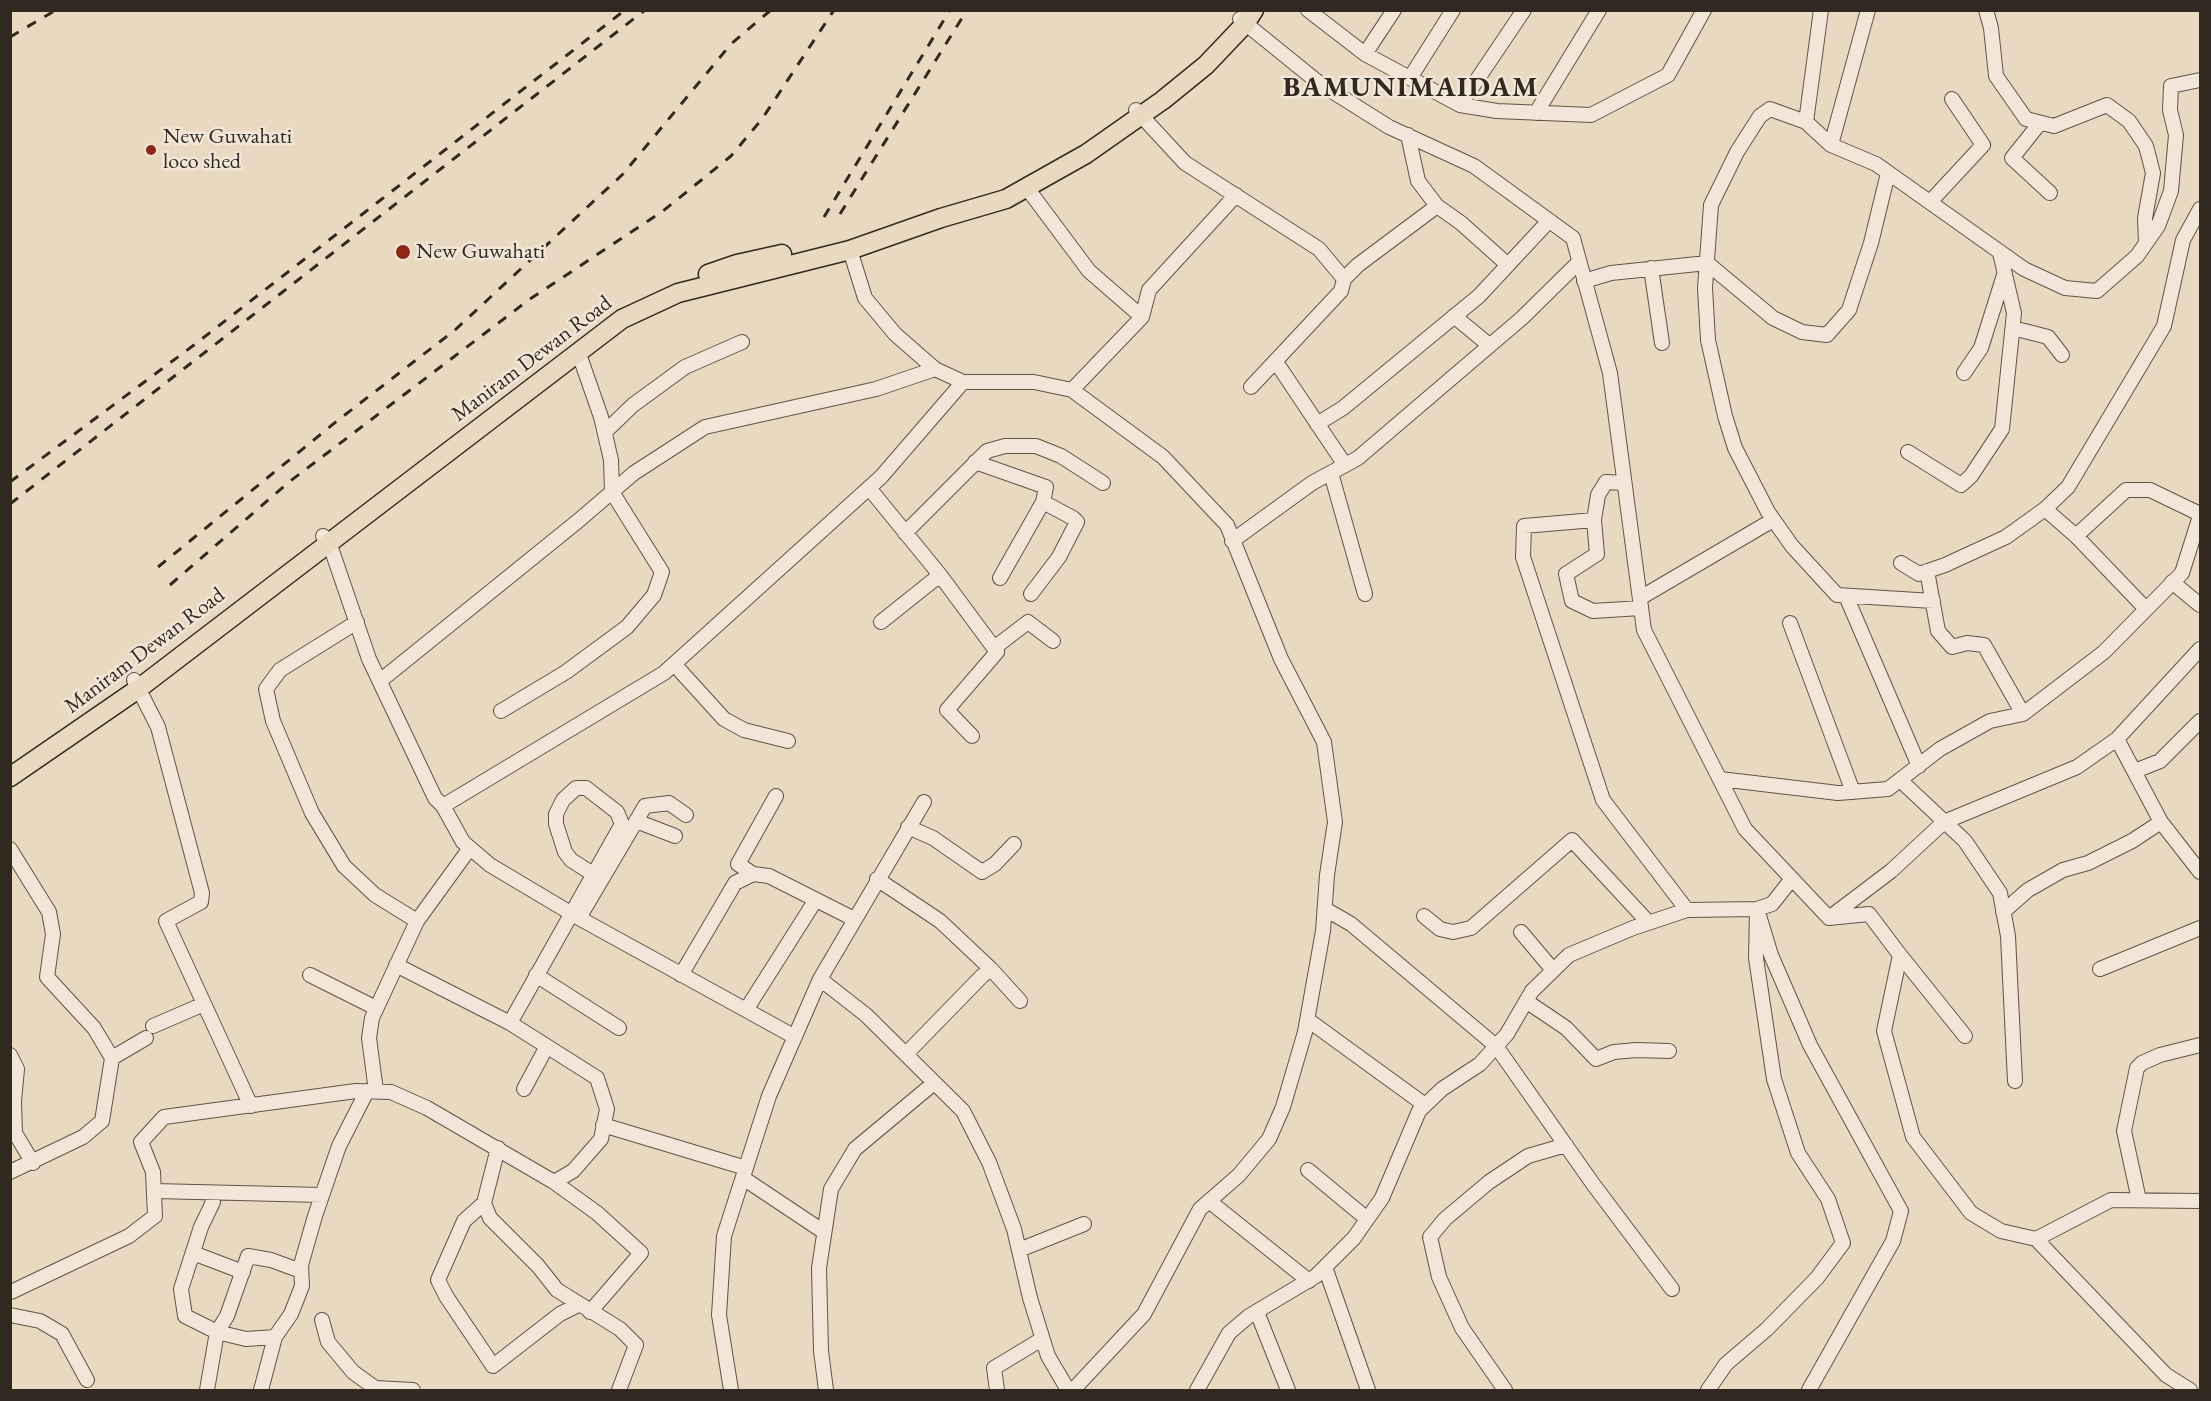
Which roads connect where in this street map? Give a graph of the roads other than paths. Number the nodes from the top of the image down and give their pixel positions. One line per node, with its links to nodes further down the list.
1 (1308, 10): 11 (street)
2 (1394, 10): 11 (street)
3 (1453, 10): 12 (street)
4 (1524, 10): 15 (street)
5 (1599, 10): 17 (street)
6 (1704, 10): 17 (street)
7 (1821, 10): 18 (street)
8 (1868, 10): 21 (street)
9 (1986, 10): 19 (street)
10 (1245, 16): 16 (main road, Maniram Dewan Road); 20 (street)
11 (1365, 54): 12 (street)
12 (1410, 78): 15 (street)
13 (2200, 80): 30 (street)
14 (1952, 99): 26 (street)
15 (1460, 105): 17 (street)
16 (1139, 113): 23 (main road, Maniram Dewan Road); 25 (street); 71 (main road, Maniram Dewan Road)
17 (1536, 113)
18 (1806, 122): 21 (street); 34 (street)
19 (2040, 123): 24 (street); 30 (street)
20 (1408, 135): 27 (street); 33 (street)
21 (1831, 146): 22 (street)
22 (1888, 172): 26 (street); 34 (street)
23 (1027, 188): 31 (main road, Maniram Dewan Road); 41 (street)
24 (2050, 193)
25 (1236, 195): 38 (street); 41 (street)
26 (1930, 202): 32 (street)
27 (1437, 206): 35 (street); 38 (street)
28 (2200, 209): 65 (street)
29 (1546, 224): 35 (street)
30 (2146, 243): 32 (street)
31 (850, 250): 46 (main road, Maniram Dewan Road); 49 (street)
32 (2000, 253): 37 (street)
33 (1579, 262): 39 (street); 45 (street)
34 (1707, 263): 36 (street); 68 (street)
35 (1508, 265): 40 (street)
36 (1651, 268): 39 (street); 44 (street)
37 (2005, 273): 42 (street); 50 (street)
38 (1344, 279): 48 (street)
39 (1584, 281): 61 (street)
40 (1454, 316): 45 (street); 54 (street)
41 (1143, 317): 53 (street)
42 (2013, 328): 47 (street); 56 (street)
43 (742, 342): 55 (street)
44 (1662, 343)
45 (1489, 345): 58 (street)
46 (579, 354): 55 (street); 71 (main road, Maniram Dewan Road)
47 (2062, 355)
48 (1276, 362): 52 (street); 54 (street)
49 (935, 369): 51 (street); 63 (street)
50 (1964, 373)
51 (963, 382): 53 (street); 62 (street)
52 (1251, 387)
53 (1072, 390): 72 (street)
54 (1317, 424): 58 (street)
55 (605, 432): 63 (street)
56 (1908, 452)
57 (975, 462): 60 (street); 64 (street); 69 (street)
58 (1345, 465): 59 (street)
59 (1331, 473): 72 (street); 79 (street)
60 (1103, 483)
61 (1624, 483): 67 (street); 82 (street)
62 (868, 488): 69 (street); 91 (street)
63 (612, 492): 92 (street); 94 (street)
64 (1043, 502): 76 (street); 78 (street)
65 (2045, 509): 70 (street); 74 (street)
66 (2200, 515): 70 (street); 77 (street)
67 (1594, 520): 82 (street); 128 (street)
68 (1773, 520): 80 (street); 82 (street)
69 (905, 533): 75 (street)
70 (2076, 536): 84 (street)
71 (326, 539): 85 (street); 93 (main road, Maniram Dewan Road)
72 (1232, 541): 126 (street)
73 (1901, 563): 74 (street)
74 (1927, 571): 81 (street)
75 (940, 575): 86 (street); 89 (street)
76 (1000, 578)
77 (2172, 582): 83 (street); 84 (street)
78 (1031, 594)
79 (1365, 594)
80 (1846, 596): 81 (street); 101 (street)
81 (1933, 601): 95 (street)
82 (1640, 603): 105 (street)
83 (2200, 605)
84 (2146, 609): 95 (street)
85 (357, 622): 92 (street); 134 (street)
86 (881, 622)
87 (1790, 623): 107 (street)
88 (1053, 641): 89 (street)
89 (994, 648): 98 (street)
90 (2200, 649): 99 (street)
91 (674, 664): 100 (street); 110 (street)
92 (380, 681): 110 (street)
93 (136, 685): 97 (main road, Maniram Dewan Road); 149 (street)
94 (501, 711)
95 (2023, 714): 101 (street)
96 (2200, 721): 103 (street)
97 (73, 729): 102 (main road, Maniram Dewan Road); 104 (main road, Maniram Dewan Road)
98 (972, 736)
99 (2117, 739): 103 (street); 113 (street)
100 (788, 741)
101 (1919, 766): 106 (street)
102 (10, 767)
103 (2134, 771): 114 (street)
104 (10, 777)
105 (1720, 779): 107 (street); 124 (street)
106 (1900, 780): 107 (street); 113 (street)
107 (1853, 792)
108 (776, 796): 122 (street)
109 (924, 802): 115 (street)
110 (443, 806): 118 (street)
111 (686, 815): 112 (street)
112 (636, 821): 116 (street); 130 (street)
113 (1944, 822): 129 (street); 132 (street)
114 (2161, 822): 120 (street); 129 (street)
115 (908, 827): 117 (street); 123 (street)
116 (675, 836)
117 (1014, 844)
118 (470, 848): 130 (street); 134 (street)
119 (10, 849): 163 (street)
120 (2200, 872)
121 (593, 874): 121 (street); 130 (street)
122 (753, 874): 125 (street); 145 (street)
123 (877, 879): 133 (street); 140 (street)
124 (1791, 880): 127 (street); 132 (street)
125 (815, 901): 133 (street); 151 (street)
126 (1325, 909): 152 (street); 158 (street)
127 (1757, 909): 128 (street); 218 (street); 219 (street)
128 (1687, 910): 135 (street)
129 (2003, 912): 164 (street)
130 (575, 916): 144 (street); 145 (street)
131 (1424, 916): 135 (street)
132 (1828, 918): 138 (street)
133 (854, 919): 146 (street)
134 (417, 921): 139 (street)
135 (1648, 922): 142 (street)
136 (2200, 928): 141 (street)
137 (1521, 932): 142 (street)
138 (1900, 955): 155 (street); 188 (street)
139 (396, 965): 150 (street); 153 (street)
140 (991, 969): 147 (street); 161 (street)
141 (2100, 969)
142 (1553, 970): 148 (street)
143 (310, 975): 150 (street)
144 (536, 975): 153 (street); 154 (street)
145 (681, 975): 151 (street)
146 (820, 979): 156 (street); 161 (street)
147 (1020, 1001)
148 (1526, 1001): 158 (street); 160 (street)
149 (204, 1004): 163 (street); 169 (street)
150 (376, 1008): 167 (street)
151 (746, 1010): 156 (street)
152 (1308, 1020): 168 (street); 182 (street)
153 (510, 1023): 159 (street)
154 (619, 1028)
155 (1965, 1036)
156 (795, 1037): 176 (street)
157 (2200, 1045): 181 (street)
158 (1496, 1046): 168 (street); 171 (street)
159 (546, 1048): 166 (street); 170 (street)
160 (1669, 1051)
161 (906, 1054): 165 (street)
162 (10, 1055): 173 (street)
163 (112, 1058): 173 (street)
164 (2015, 1081)
165 (934, 1083): 187 (street); 189 (street)
166 (524, 1089)
167 (371, 1091): 169 (street); 172 (street); 180 (street)
168 (1425, 1105): 185 (street)
169 (251, 1106): 178 (street)
170 (603, 1125): 176 (street); 177 (street)
171 (1566, 1145): 195 (street); 217 (street)
172 (498, 1148): 177 (street); 184 (street)
173 (33, 1163): 175 (street)
174 (1308, 1170): 185 (street)
175 (10, 1172)
176 (744, 1173): 187 (street); 211 (street)
177 (554, 1182): 198 (street)
178 (154, 1191): 179 (street); 196 (street)
179 (211, 1194): 180 (street); 190 (street)
180 (322, 1195): 192 (street)
181 (2139, 1200): 183 (street); 188 (street)
182 (1209, 1201): 194 (street); 206 (street)
183 (2200, 1201)
184 (484, 1203): 198 (street); 198 (street)
185 (1368, 1219): 191 (street)
186 (1084, 1224): 189 (street)
187 (824, 1232): 212 (street)
188 (2036, 1239): 220 (street)
189 (1019, 1250): 204 (street)
190 (193, 1253): 193 (street); 202 (street)
191 (1325, 1267): 194 (street); 216 (street)
192 (301, 1271): 193 (street); 203 (street)
193 (243, 1272): 202 (street)
194 (1309, 1281): 199 (street)
195 (1672, 1289)
196 (11, 1291): 197 (street)
197 (10, 1308)
198 (584, 1309): 210 (street)
199 (1257, 1312): 214 (street); 215 (street)
200 (10, 1315): 205 (street)
201 (322, 1320): 209 (street)
202 (217, 1332): 203 (street); 207 (street)
203 (275, 1337): 208 (street)
204 (1042, 1339): 206 (street); 213 (street)
205 (87, 1380)
206 (1075, 1389)
207 (207, 1390)
208 (261, 1390)
209 (413, 1390)
210 (619, 1390)
211 (731, 1390)
212 (826, 1390)
213 (998, 1390)
214 (1197, 1390)
215 (1288, 1390)
216 (1368, 1390)
217 (1505, 1390)
218 (1708, 1390)
219 (1809, 1390)
220 (2190, 1390)

